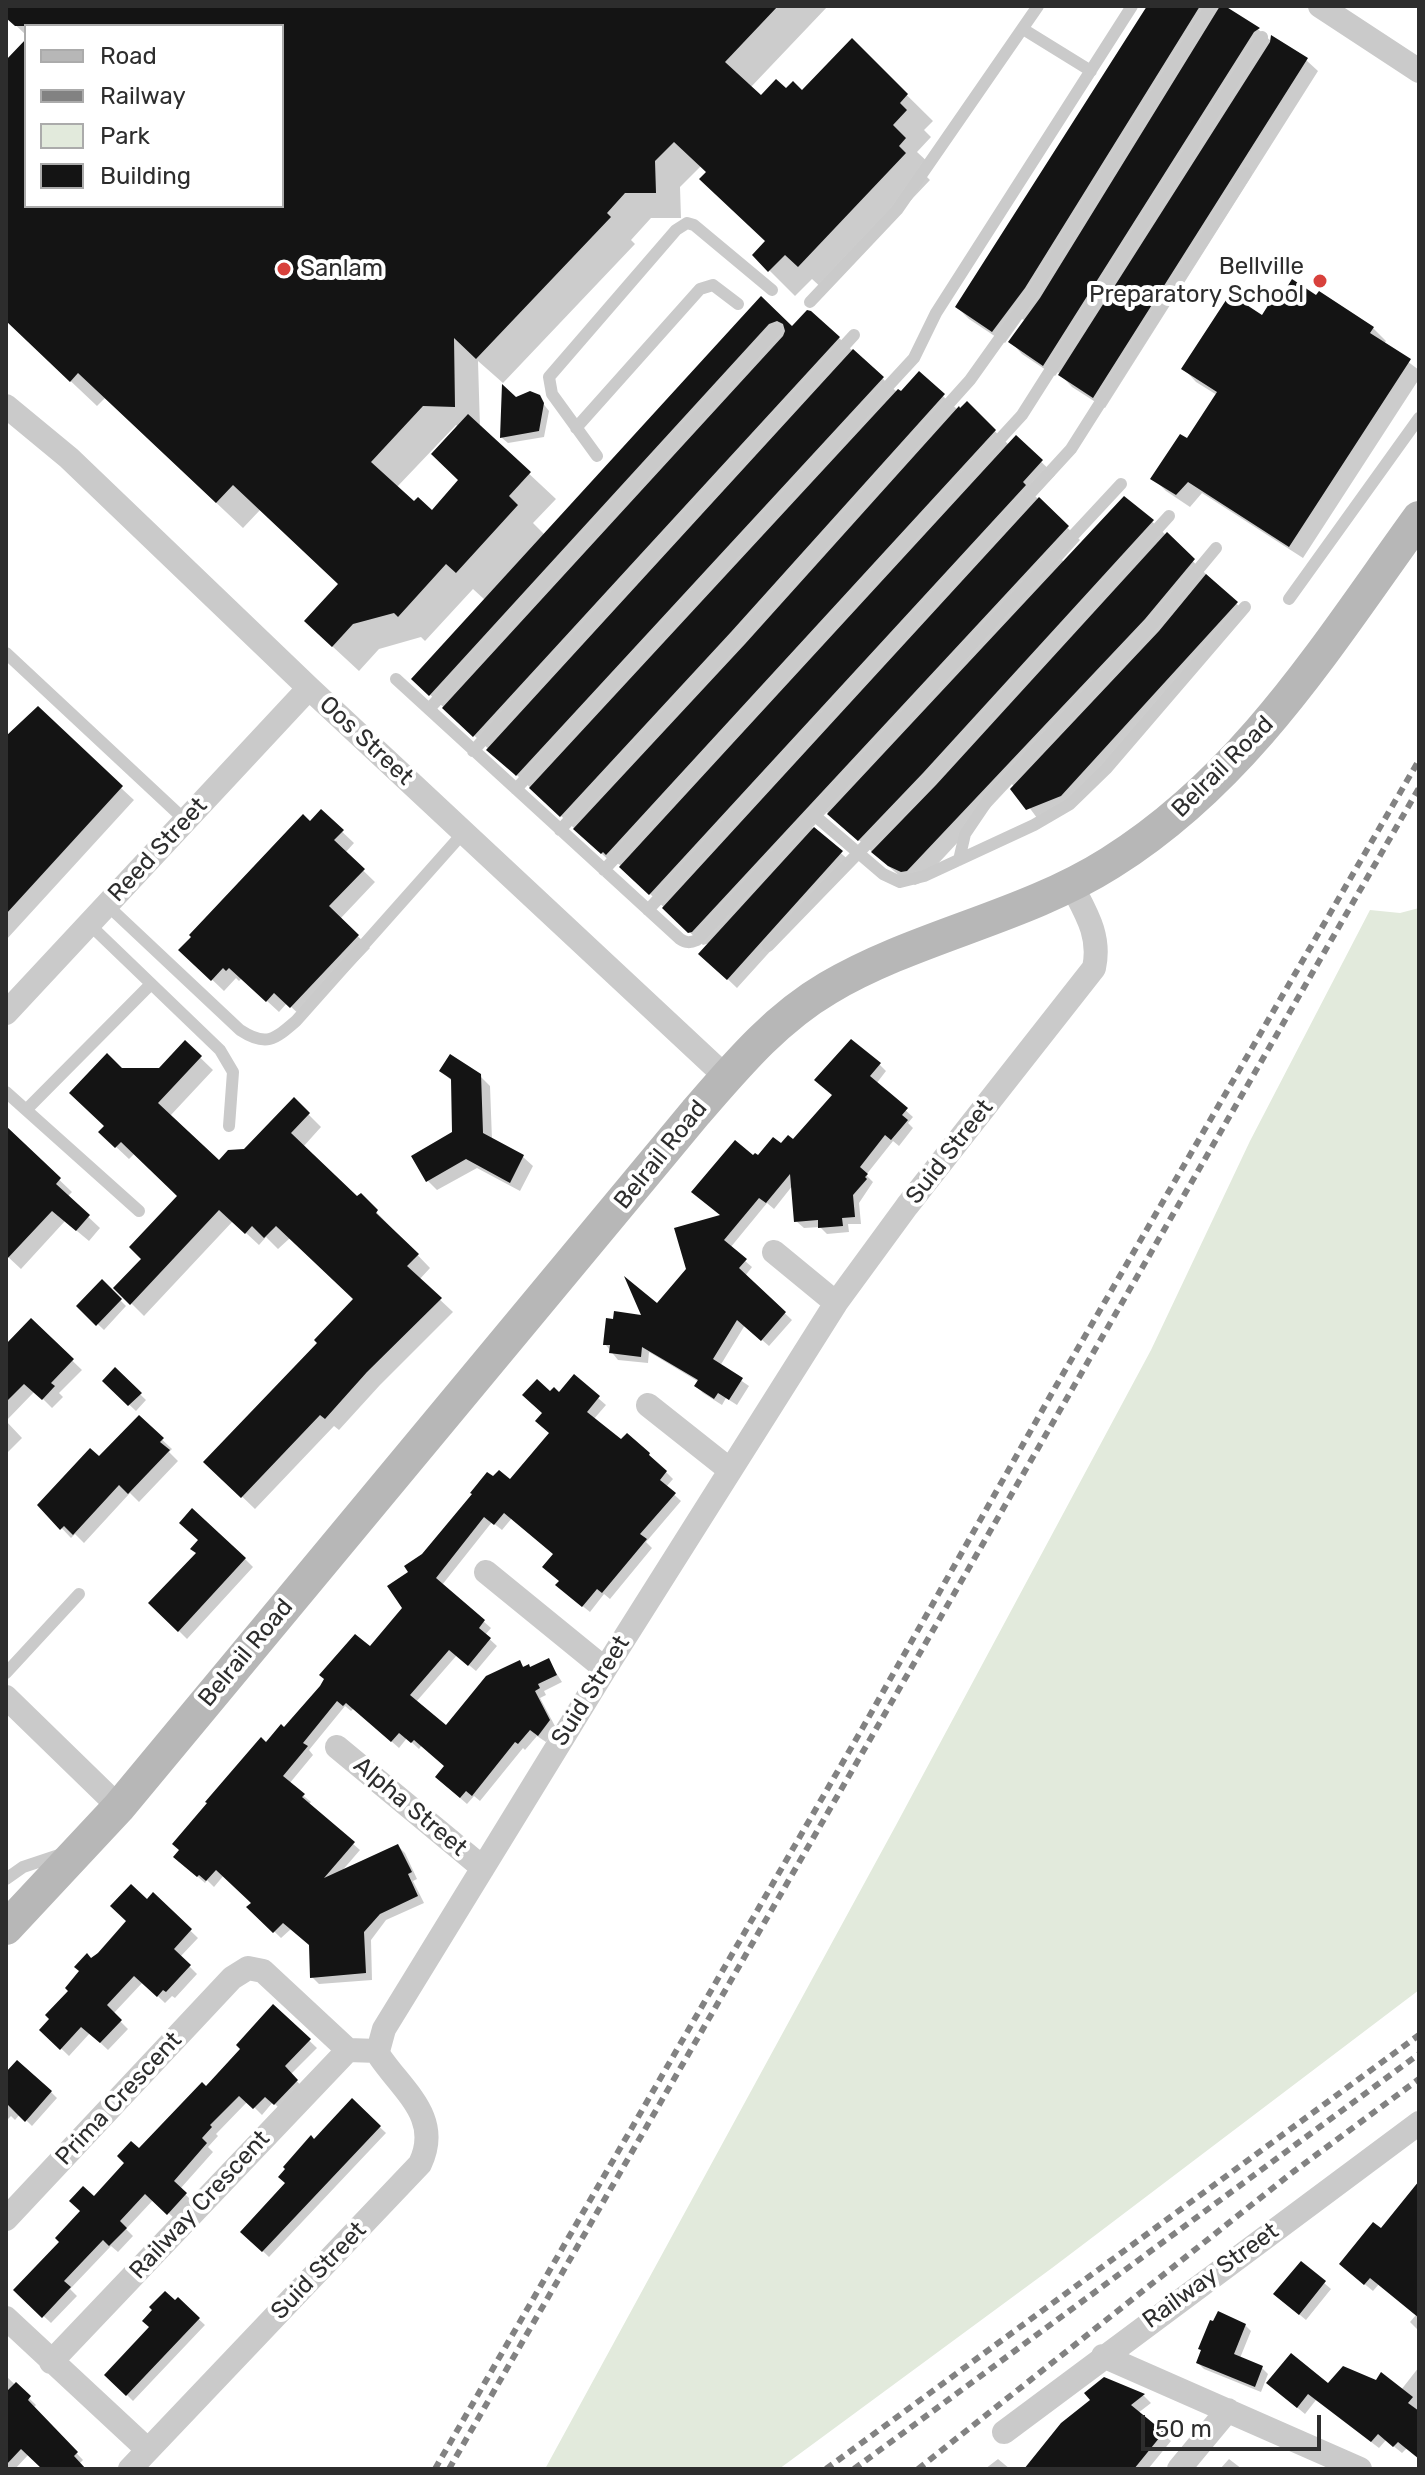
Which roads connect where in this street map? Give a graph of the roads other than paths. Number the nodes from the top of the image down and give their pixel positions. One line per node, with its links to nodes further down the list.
1 (1038, 6): 5 (lane)
2 (1132, 6): 7 (lane)
3 (1211, 6): 33 (lane)
4 (1320, 6): 8 (street)
5 (1023, 29): 7 (lane); 11 (lane)
6 (1262, 37): 37 (lane)
7 (1091, 71): 30 (lane)
8 (1419, 71)
9 (1246, 173): 40 (lane)
10 (772, 290): 17 (lane)
11 (810, 302)
12 (738, 304): 17 (lane)
13 (776, 330): 28 (lane)
14 (854, 335): 29 (lane)
15 (6, 406): 27 (street, Oos Street)
16 (1419, 418): 23 (lane)
17 (576, 428): 18 (lane)
18 (597, 456)
19 (1121, 484): 31 (lane)
20 (1169, 516): 35 (lane)
21 (1419, 518): 38 (street, Belrail Road)
22 (1216, 548): 36 (lane)
23 (1289, 599)
24 (1245, 607): 36 (lane)
25 (6, 653): 32 (lane)
26 (396, 679): 28 (lane)
27 (309, 688): 32 (street, Reed Street); 34 (street, Oos Street)
28 (429, 709): 29 (lane)
29 (473, 751): 30 (lane)
30 (516, 789): 33 (lane)
31 (814, 815): 35 (lane); 40 (lane)
32 (185, 820): 39 (street, Reed Street)
33 (560, 830): 37 (lane)
34 (464, 832): 39 (lane); 45 (street, Oos Street)
35 (858, 853): 36 (lane); 42 (lane)
36 (959, 860)
37 (604, 870): 40 (lane)
38 (1072, 886): 45 (street, Belrail Road); 51 (street, Suid Street)
39 (107, 905): 41 (street, Reed Street)
40 (648, 910)
41 (89, 924): 43 (lane); 44 (street, Reed Street)
42 (768, 946)
43 (151, 984): 47 (lane); 48 (lane)
44 (6, 1013)
45 (726, 1077): 60 (street, Belrail Road)
46 (6, 1092): 47 (lane)
47 (26, 1110): 49 (lane)
48 (229, 1126)
49 (139, 1211)
50 (774, 1252): 51 (street)
51 (836, 1303): 53 (street, Suid Street)
52 (648, 1405): 53 (street)
53 (730, 1470): 56 (street, Suid Street)
54 (486, 1572): 56 (street)
55 (79, 1594): 57 (lane)
56 (605, 1669): 62 (street, Suid Street)
57 (6, 1673)
58 (6, 1697): 60 (street)
59 (337, 1747): 62 (street, Alpha Street)
60 (119, 1807): 61 (street, Belrail Road)
61 (80, 1849): 63 (lane); 64 (street, Belrail Road)
62 (483, 1868): 66 (street, Suid Street)
63 (6, 1879)
64 (6, 1928)
65 (348, 2050): 66 (street); 68 (street, Prima Crescent); 71 (street, Railway Crescent)
66 (378, 2051): 74 (street, Suid Street)
67 (1419, 2123): 70 (street, Railway Street)
68 (6, 2219)
69 (6, 2318): 71 (street)
70 (1103, 2356): 72 (street); 73 (street, Railway Street)
71 (51, 2362): 74 (street)
72 (1228, 2410): 76 (street); 77 (street)
73 (1004, 2432)
74 (148, 2450): 75 (street, Suid Street)
75 (130, 2469)
76 (1179, 2469)
77 (1360, 2469)

